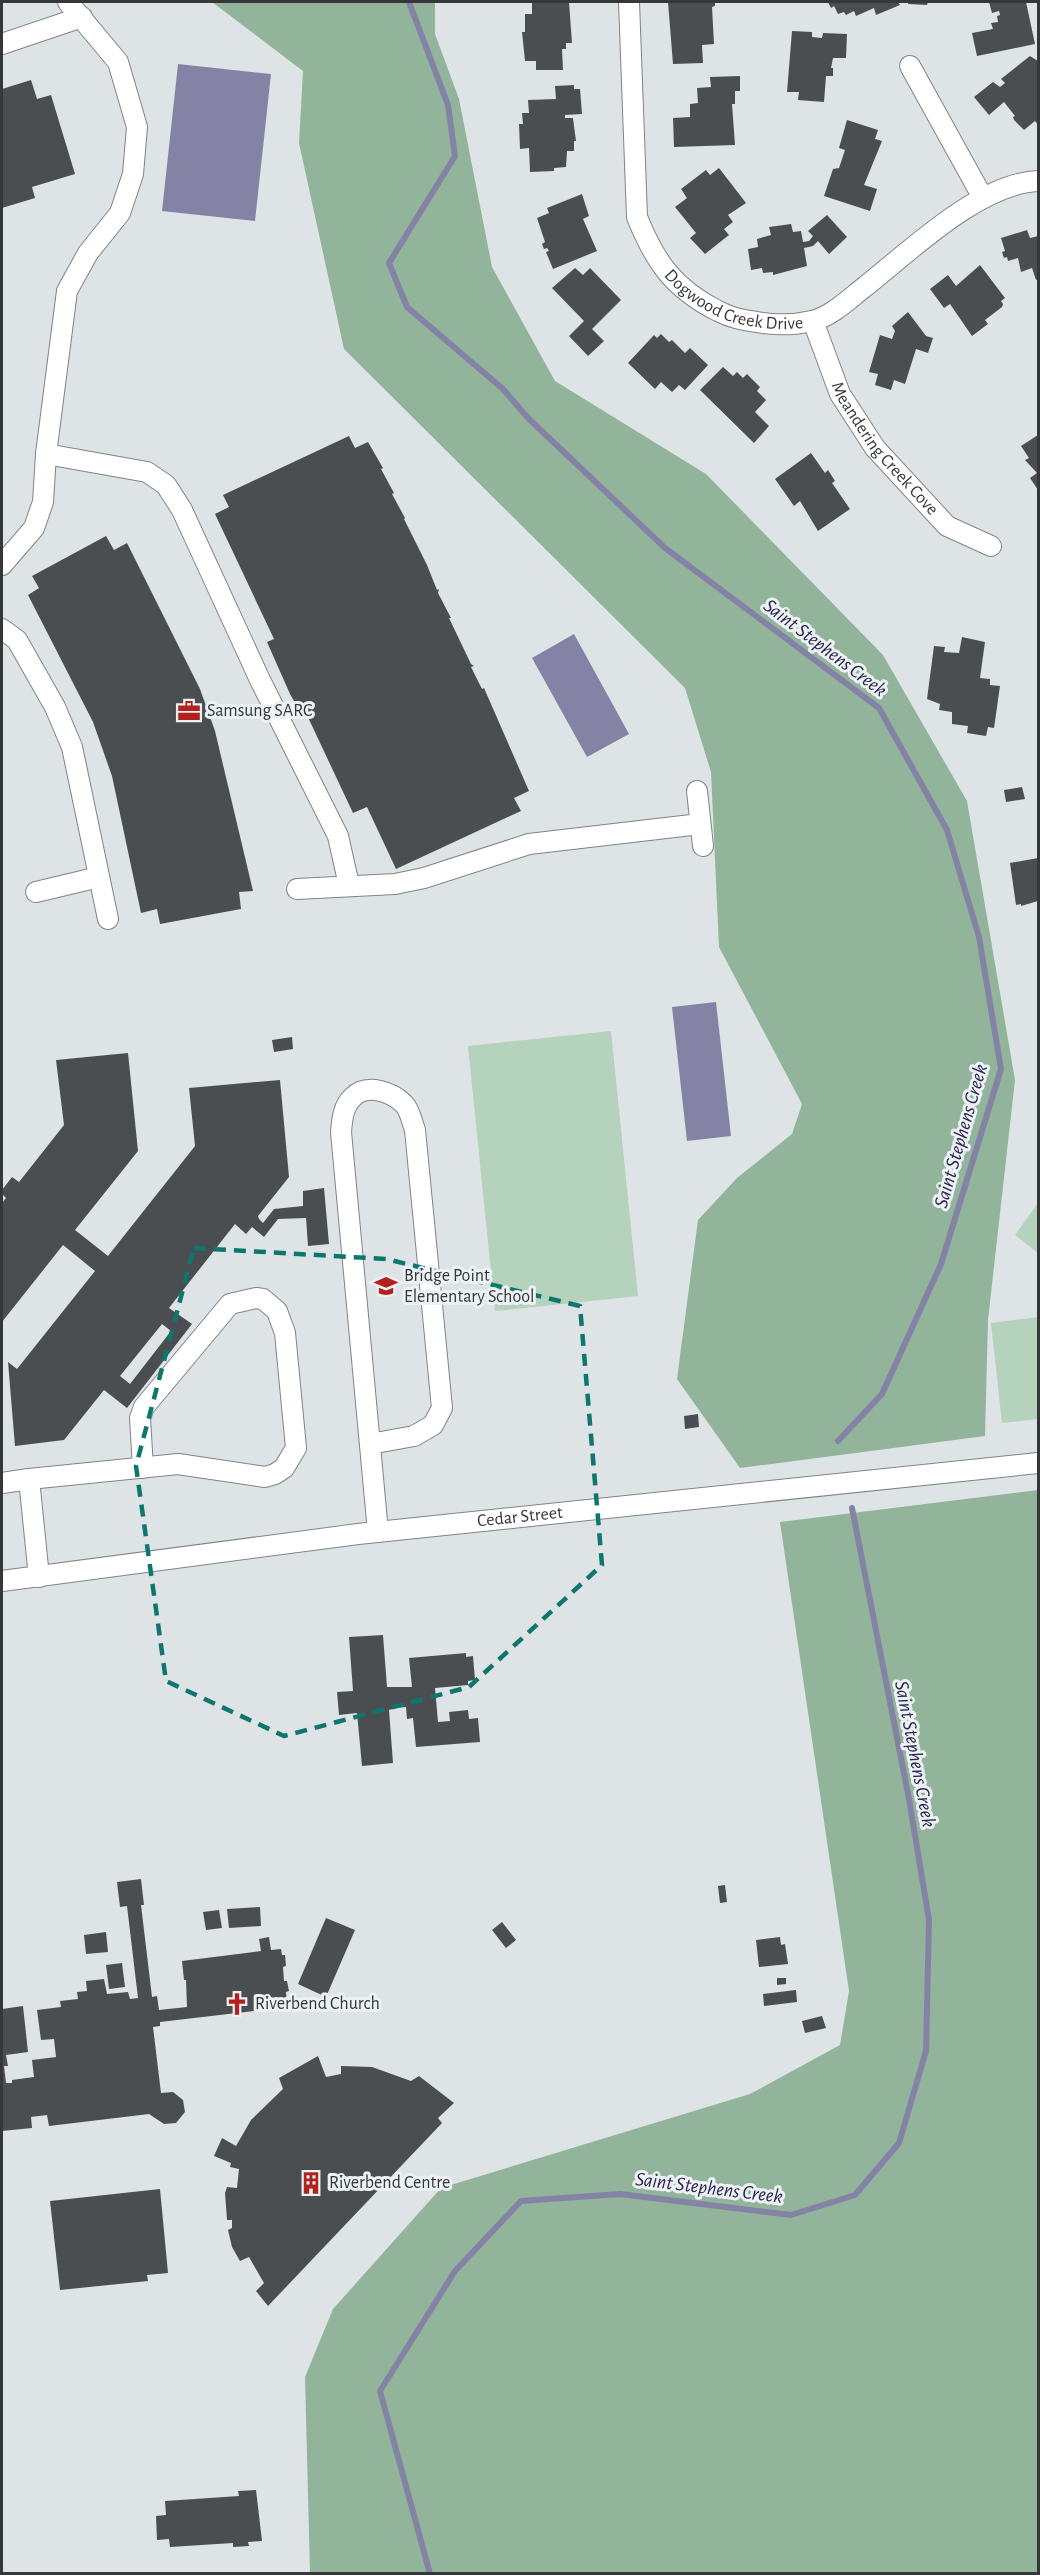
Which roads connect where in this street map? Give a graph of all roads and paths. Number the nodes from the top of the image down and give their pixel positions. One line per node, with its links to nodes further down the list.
1 (68, 2): 3 (street)
2 (629, 2): 8 (street, Dogwood Creek Drive)
3 (80, 9): 4 (street); 9 (street)
4 (2, 44)
5 (910, 66): 7 (street)
6 (1038, 181): 7 (street, Dogwood Creek Drive)
7 (983, 198): 8 (street, Dogwood Creek Drive)
8 (813, 321): 10 (street, Meandering Creek Cove)
9 (46, 454): 11 (street); 17 (street)
10 (991, 546)
11 (2, 565)
12 (2, 628): 16 (street)
13 (697, 791): 14 (street)
14 (700, 824): 15 (street); 17 (street)
15 (703, 846)
16 (99, 877): 19 (street); 20 (street)
17 (349, 885): 18 (street)
18 (297, 889)
19 (36, 892)
20 (108, 919)
21 (370, 1444): 21 (street); 26 (street)
22 (1038, 1463): 26 (street, Cedar Street)
23 (143, 1467): 23 (street); 24 (street)
24 (28, 1479): 25 (street); 27 (street)
25 (2, 1483)
26 (378, 1532): 27 (street, Cedar Street)
27 (39, 1577): 28 (street, Cedar Street)
28 (2, 1581)

